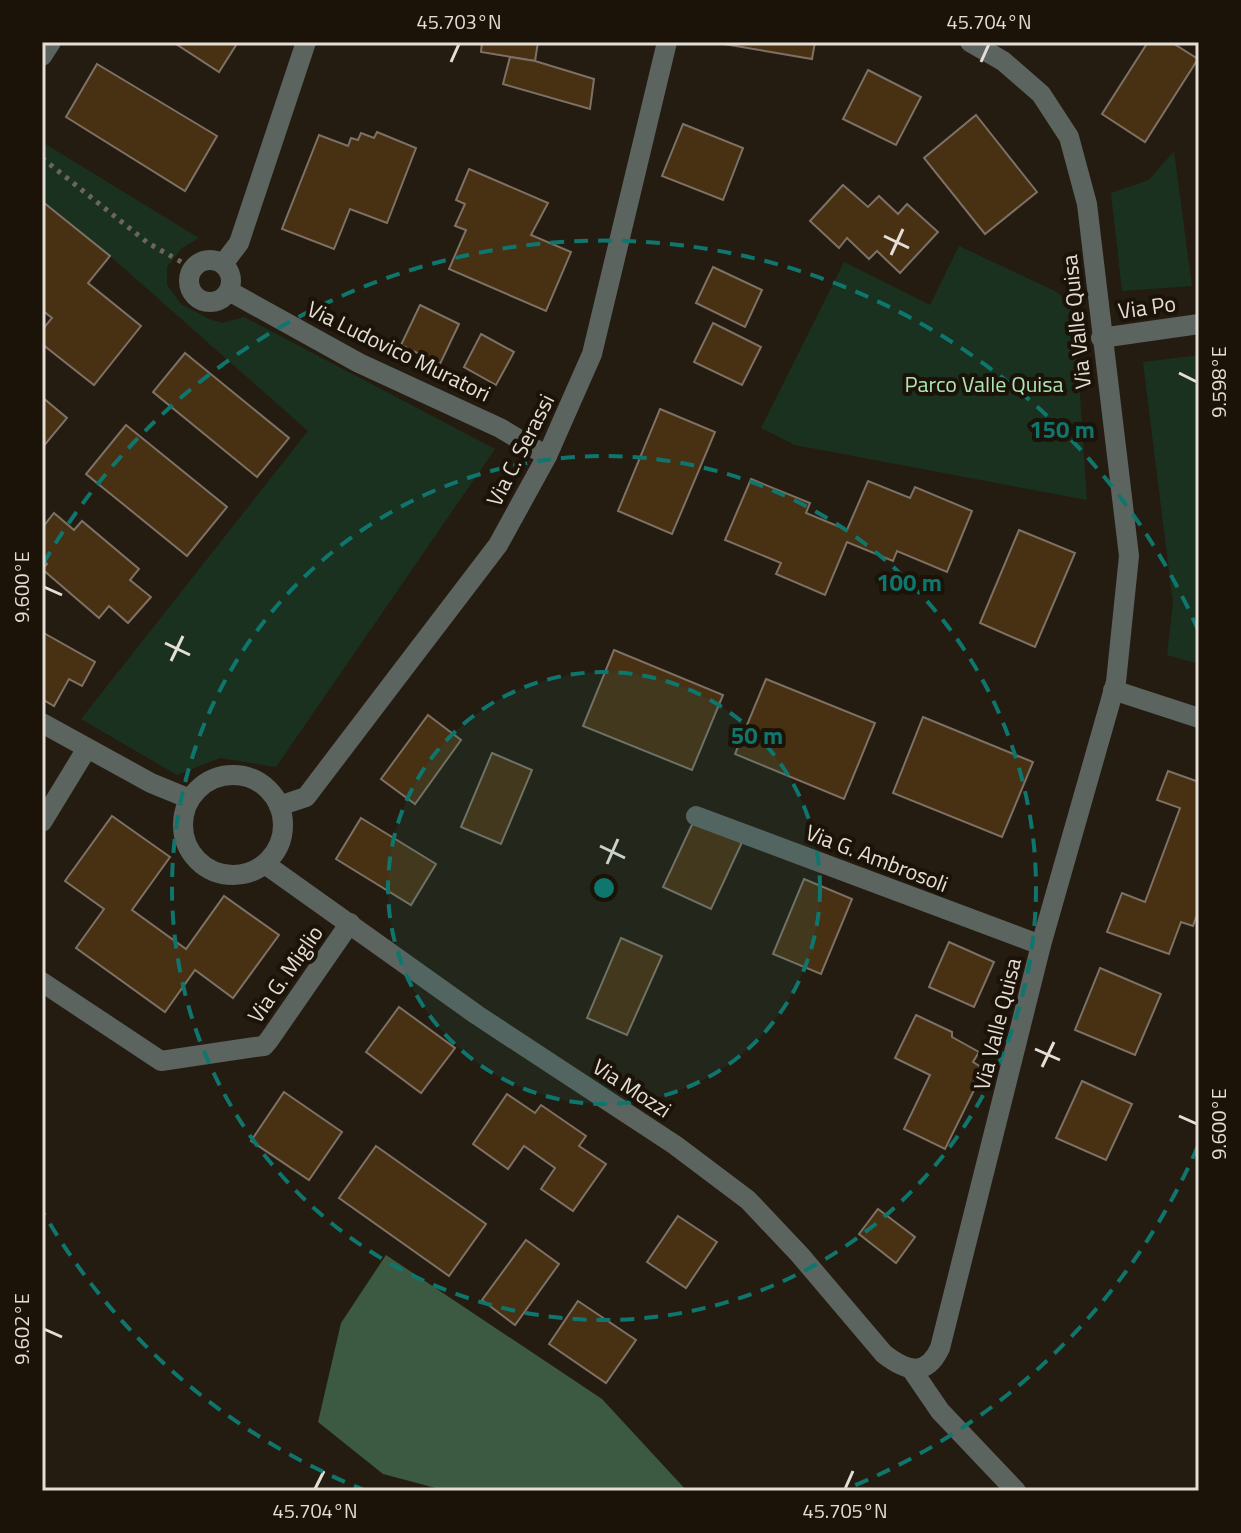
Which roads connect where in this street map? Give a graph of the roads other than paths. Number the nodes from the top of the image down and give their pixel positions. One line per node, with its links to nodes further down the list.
1 (51, 42): 5 (street)
2 (306, 42): 6 (street)
3 (667, 42): 10 (street, Via C. Serassi)
4 (970, 42): 9 (street, Via Valle Quisa)
5 (42, 56)
6 (223, 264): 7 (street); 7 (street)
7 (229, 291): 10 (street, Via Ludovico Muratori)
8 (1199, 324): 9 (street, Via Po)
9 (1101, 338): 11 (street, Via Valle Quisa)
10 (547, 456): 16 (street, Via C. Serassi)
11 (1113, 690): 12 (street); 21 (street, Via Valle Quisa)
12 (1199, 718)
13 (42, 723): 14 (street)
14 (86, 750): 15 (street); 18 (street)
15 (190, 799): 16 (street); 19 (street)
16 (279, 806): 19 (street)
17 (696, 816): 21 (street, Via G. Ambrosoli)
18 (42, 822)
19 (265, 864): 20 (street, Via Mozzi)
20 (350, 923): 22 (street, Via G. Miglio); 23 (street, Via Mozzi)
21 (1041, 945): 23 (street, Via Valle Quisa)
22 (42, 982)
23 (919, 1368): 24 (street, Via Mozzi)
24 (1016, 1491)

